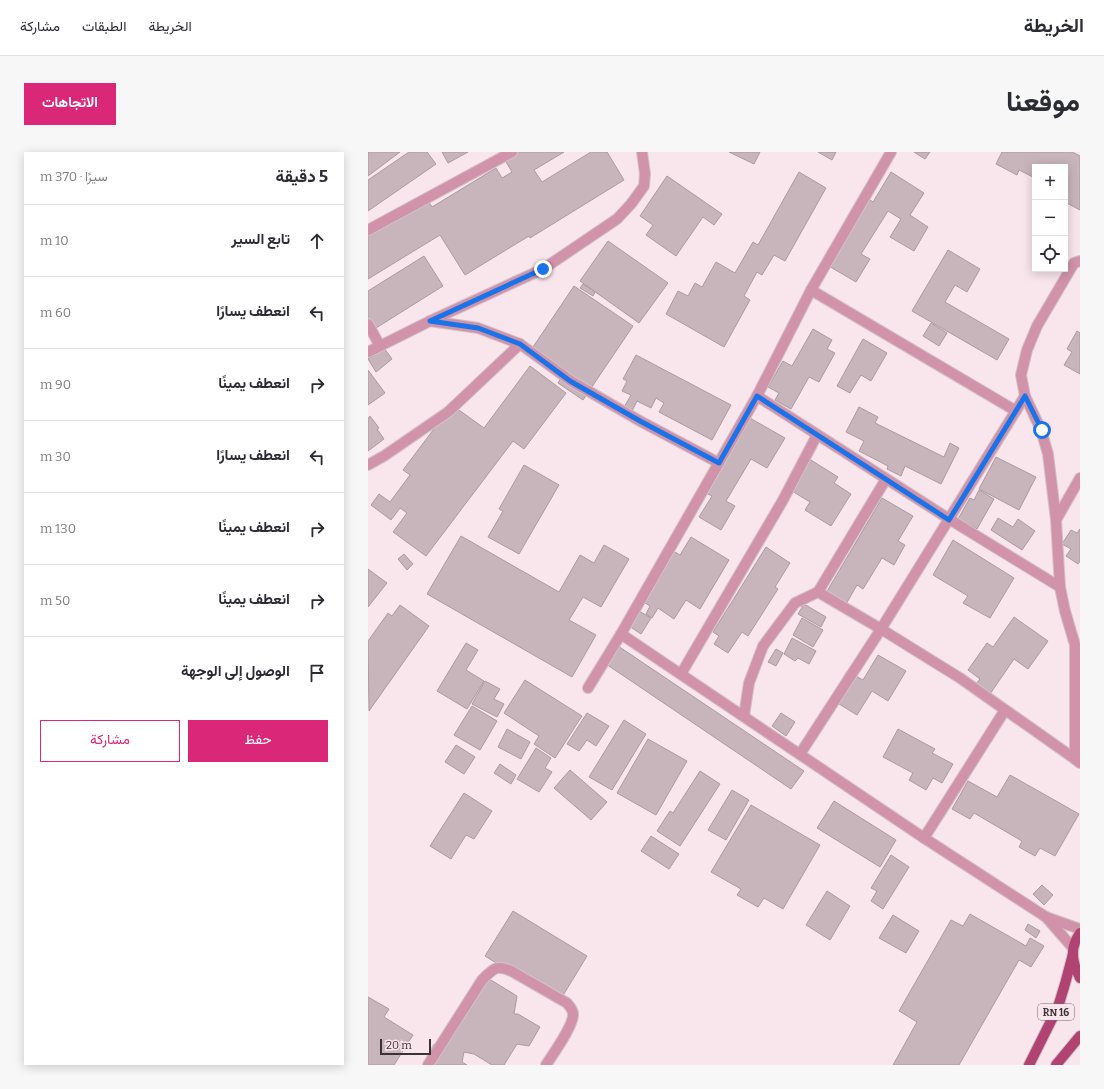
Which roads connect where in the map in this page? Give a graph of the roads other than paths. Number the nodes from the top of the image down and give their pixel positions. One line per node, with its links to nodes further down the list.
1 (512, 152): 4 (street)
2 (642, 152): 7 (street)
3 (891, 152): 6 (street)
4 (368, 230)
5 (1080, 261): 13 (street)
6 (811, 290): 12 (street); 14 (street)
7 (430, 321): 9 (street); 10 (street)
8 (368, 324): 10 (street)
9 (520, 344): 16 (street); 17 (street)
10 (380, 346): 11 (street)
11 (368, 352)
12 (757, 396): 15 (street); 16 (street)
13 (1025, 396): 14 (street); 21 (street)
14 (1016, 411): 20 (street)
15 (817, 435): 19 (street); 27 (street)
16 (719, 463): 25 (street)
17 (368, 465)
18 (1080, 478): 21 (street)
19 (886, 479): 20 (street); 23 (street)
20 (949, 520): 22 (street); 24 (street)
21 (1056, 520): 22 (street)
22 (1060, 587): 26 (street)
23 (818, 592): 24 (street); 30 (street)
24 (881, 629): 29 (street); 31 (street)
25 (621, 634): 27 (street); 28 (street)
26 (1077, 641): 32 (street)
27 (681, 674): 30 (street)
28 (588, 688)
29 (1005, 710): 32 (street); 33 (street)
30 (744, 716): 31 (street)
31 (800, 754): 33 (street)
32 (1078, 761)
33 (924, 838): 34 (street)
34 (1046, 917): 35 (street); 37 (street)
35 (1080, 929)
36 (1080, 933): 37 (main road)
37 (1073, 951): 38 (main road); 42 (main road, RN 16)
38 (1080, 978)
39 (1080, 1036): 43 (main road)
40 (428, 1065): 41 (street)
41 (546, 1065)
42 (1028, 1065)
43 (1056, 1065)

